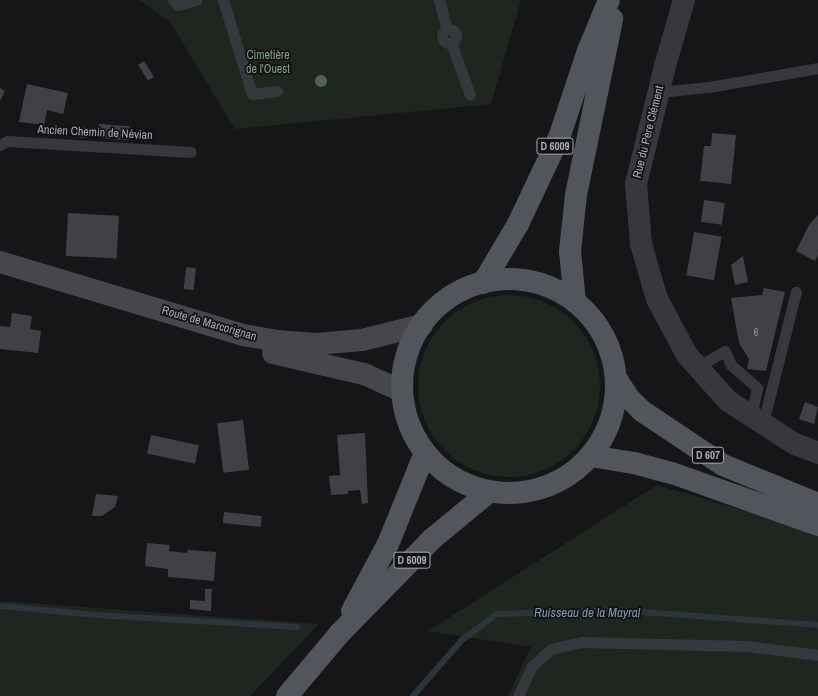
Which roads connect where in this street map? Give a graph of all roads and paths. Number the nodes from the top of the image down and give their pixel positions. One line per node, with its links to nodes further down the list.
1 (173, 0): 2 (lane)
2 (196, 0)
3 (223, 0): 9 (lane)
4 (439, 0): 11 (lane)
5 (609, 0): 16 (main road, D 6009)
6 (616, 0): 18 (main road, D 6009)
7 (684, 0): 10 (street, Rue du Père Clément)
8 (818, 68): 10 (lane)
9 (277, 90)
10 (658, 92): 20 (street, Rue du Père Clément)
11 (470, 95)
12 (0, 145): 13 (lane, Ancien Chemin de Névian)
13 (191, 152)
14 (0, 262): 19 (main road, Route de Marcorignan)
15 (0, 273): 22 (main road, Route de Marcorignan)
16 (483, 283): 18 (main road); 19 (main road)
17 (796, 292): 23 (lane)
18 (575, 302): 21 (main road)
19 (422, 325): 22 (main road)
20 (697, 367): 23 (street, Rue du Père Clément); 23 (lane)
21 (616, 378): 26 (main road); 28 (main road, D 607)
22 (402, 391): 24 (main road)
23 (754, 418): 25 (street, Rue du Père Clément)
24 (425, 453): 27 (main road); 30 (main road, D 6009)
25 (818, 453)
26 (591, 456): 27 (main road); 29 (main road, D 607)
27 (489, 492): 30 (main road, D 6009)
28 (818, 504)
29 (818, 524)
30 (340, 633): 32 (main road, D 6009)
31 (818, 655): 33 (lane)
32 (287, 696)
33 (518, 696)

